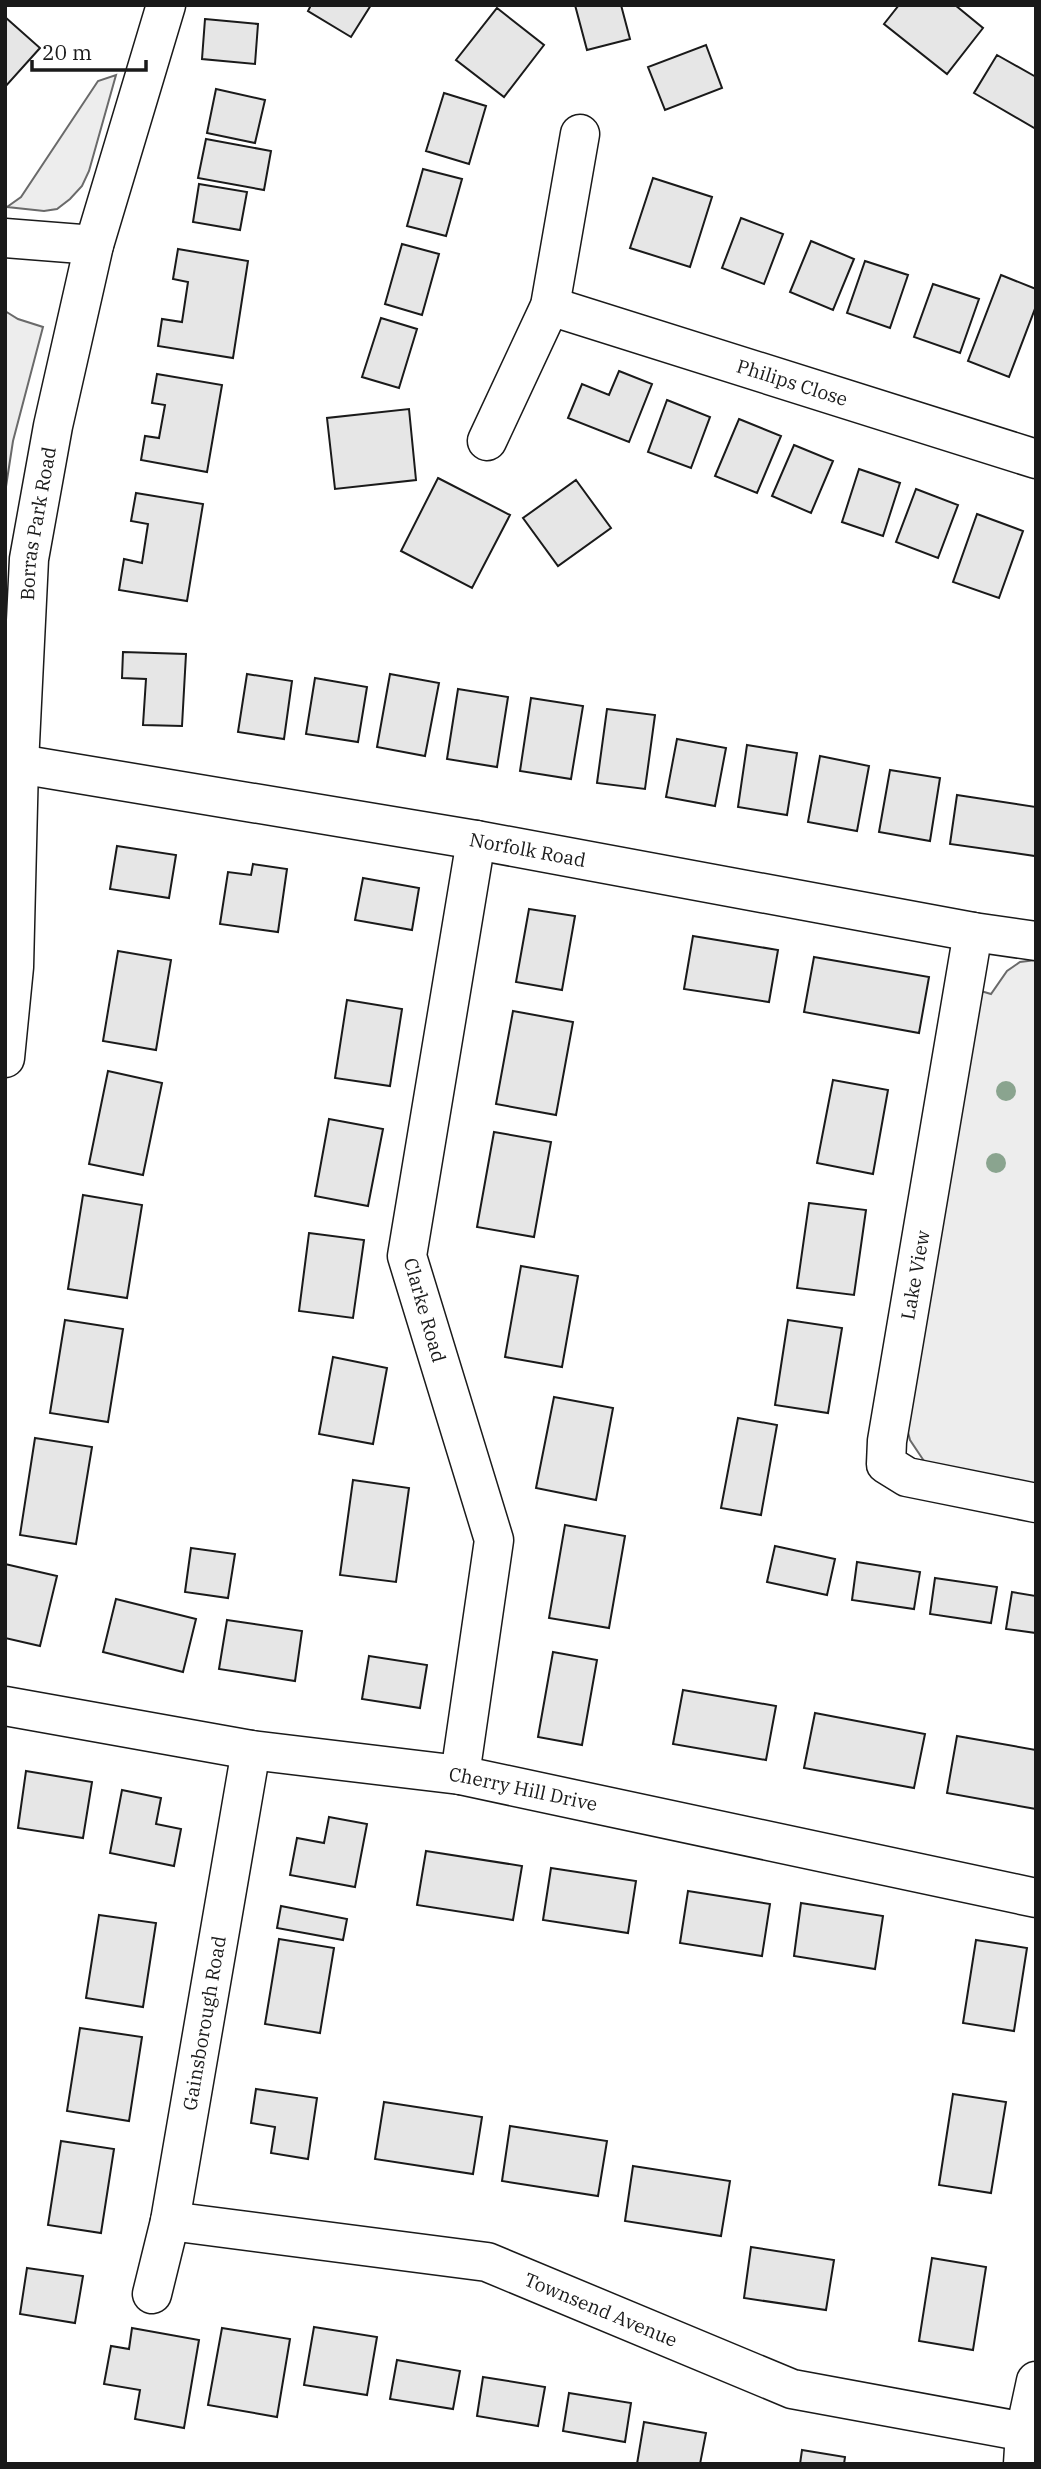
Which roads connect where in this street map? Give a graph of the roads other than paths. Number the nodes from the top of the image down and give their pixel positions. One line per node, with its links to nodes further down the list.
1 (166, 5): 4 (street, Borras Park Road)
2 (580, 129): 5 (street)
3 (5, 238): 4 (street)
4 (94, 245): 8 (street, Borras Park Road)
5 (550, 306): 6 (street); 7 (street, Philips Close)
6 (484, 442)
7 (1036, 459)
8 (12, 765): 9 (street, Norfolk Road); 12 (street, Borras Park Road)
9 (476, 840): 10 (street, Norfolk Road); 16 (street, Clarke Road)
10 (973, 932): 11 (street, Norfolk Road); 13 (street, Lake View)
11 (1036, 941)
12 (5, 1058)
13 (1036, 1503)
14 (5, 1706): 15 (street, Cherry Hill Drive)
15 (251, 1750): 16 (street, Cherry Hill Drive); 18 (street, Gainsborough Road)
16 (460, 1775): 17 (street, Cherry Hill Drive)
17 (1036, 1898)
18 (170, 2221): 19 (street, Gainsborough Road); 21 (street, Townsend Avenue)
19 (152, 2294)
20 (1036, 2381): 21 (street)
21 (1024, 2448)

